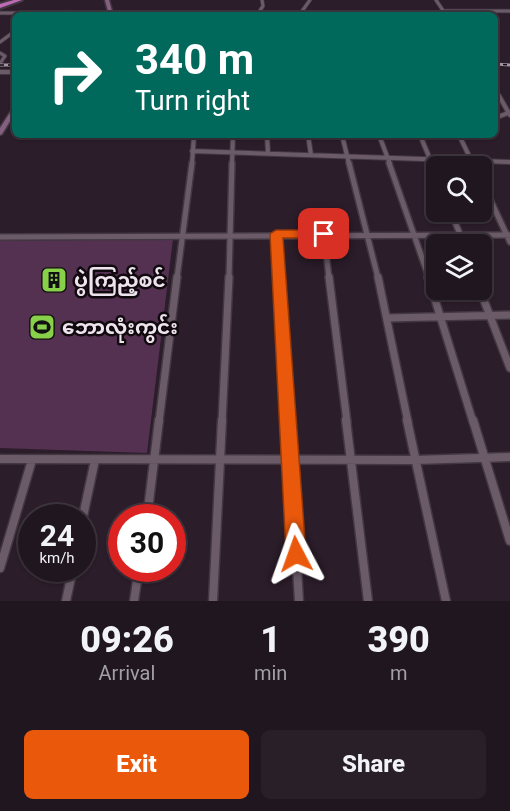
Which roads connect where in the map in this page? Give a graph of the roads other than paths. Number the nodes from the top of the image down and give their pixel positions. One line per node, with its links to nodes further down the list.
1 (17, 1): 2 (highway)
2 (2, 3)
3 (510, 11): 4 (street)
4 (478, 12)
5 (0, 53): 6 (street)
6 (2, 62)
7 (498, 94): 8 (street)
8 (502, 100): 9 (street); 11 (street)
9 (510, 105)
10 (12, 114): 12 (street)
11 (509, 114)
12 (0, 133)
13 (194, 138): 21 (street)
14 (233, 138): 22 (street)
15 (267, 138): 23 (street)
16 (308, 138): 24 (street)
17 (343, 138): 25 (street)
18 (381, 138): 28 (street)
19 (421, 138): 26 (street)
20 (460, 138): 27 (street)
21 (192, 151): 22 (street); 40 (street)
22 (233, 152): 23 (street); 41 (street)
23 (268, 153): 24 (street)
24 (311, 155): 25 (street)
25 (347, 156): 28 (street); 36 (street)
26 (429, 156)
27 (469, 156)
28 (387, 157): 29 (street); 37 (street)
29 (426, 159)
30 (492, 162): 31 (street)
31 (510, 162)
32 (492, 203): 43 (street)
33 (455, 222): 39 (street)
34 (276, 234): 35 (street); 41 (street); 60 (street)
35 (324, 234): 36 (street); 55 (street)
36 (367, 234): 37 (street); 50 (street)
37 (415, 234): 38 (street); 49 (street)
38 (426, 234)
39 (460, 234)
40 (182, 235): 41 (street); 44 (street); 58 (street)
41 (231, 235): 59 (street)
42 (492, 235): 43 (street)
43 (508, 235): 45 (street)
44 (0, 237)
45 (510, 242)
46 (484, 300): 47 (street)
47 (490, 315): 48 (street); 49 (street); 51 (street)
48 (510, 315)
49 (441, 317): 50 (street); 53 (street)
50 (388, 318): 61 (street)
51 (510, 368)
52 (510, 457): 53 (street)
53 (485, 458): 61 (street); 64 (street)
54 (0, 459): 56 (street)
55 (352, 459): 60 (street); 61 (street); 72 (street)
56 (32, 460): 57 (street); 65 (street)
57 (95, 460): 58 (street); 62 (street)
58 (155, 460): 59 (street); 63 (street)
59 (219, 460): 60 (street); 70 (street)
60 (291, 460): 71 (street)
61 (415, 460): 73 (street)
62 (86, 504)
63 (149, 504)
64 (510, 541)
65 (0, 568)
66 (70, 582): 68 (street)
67 (137, 582): 69 (street)
68 (66, 601)
69 (134, 601)
70 (213, 601)
71 (299, 601)
72 (368, 601)
73 (446, 601)

